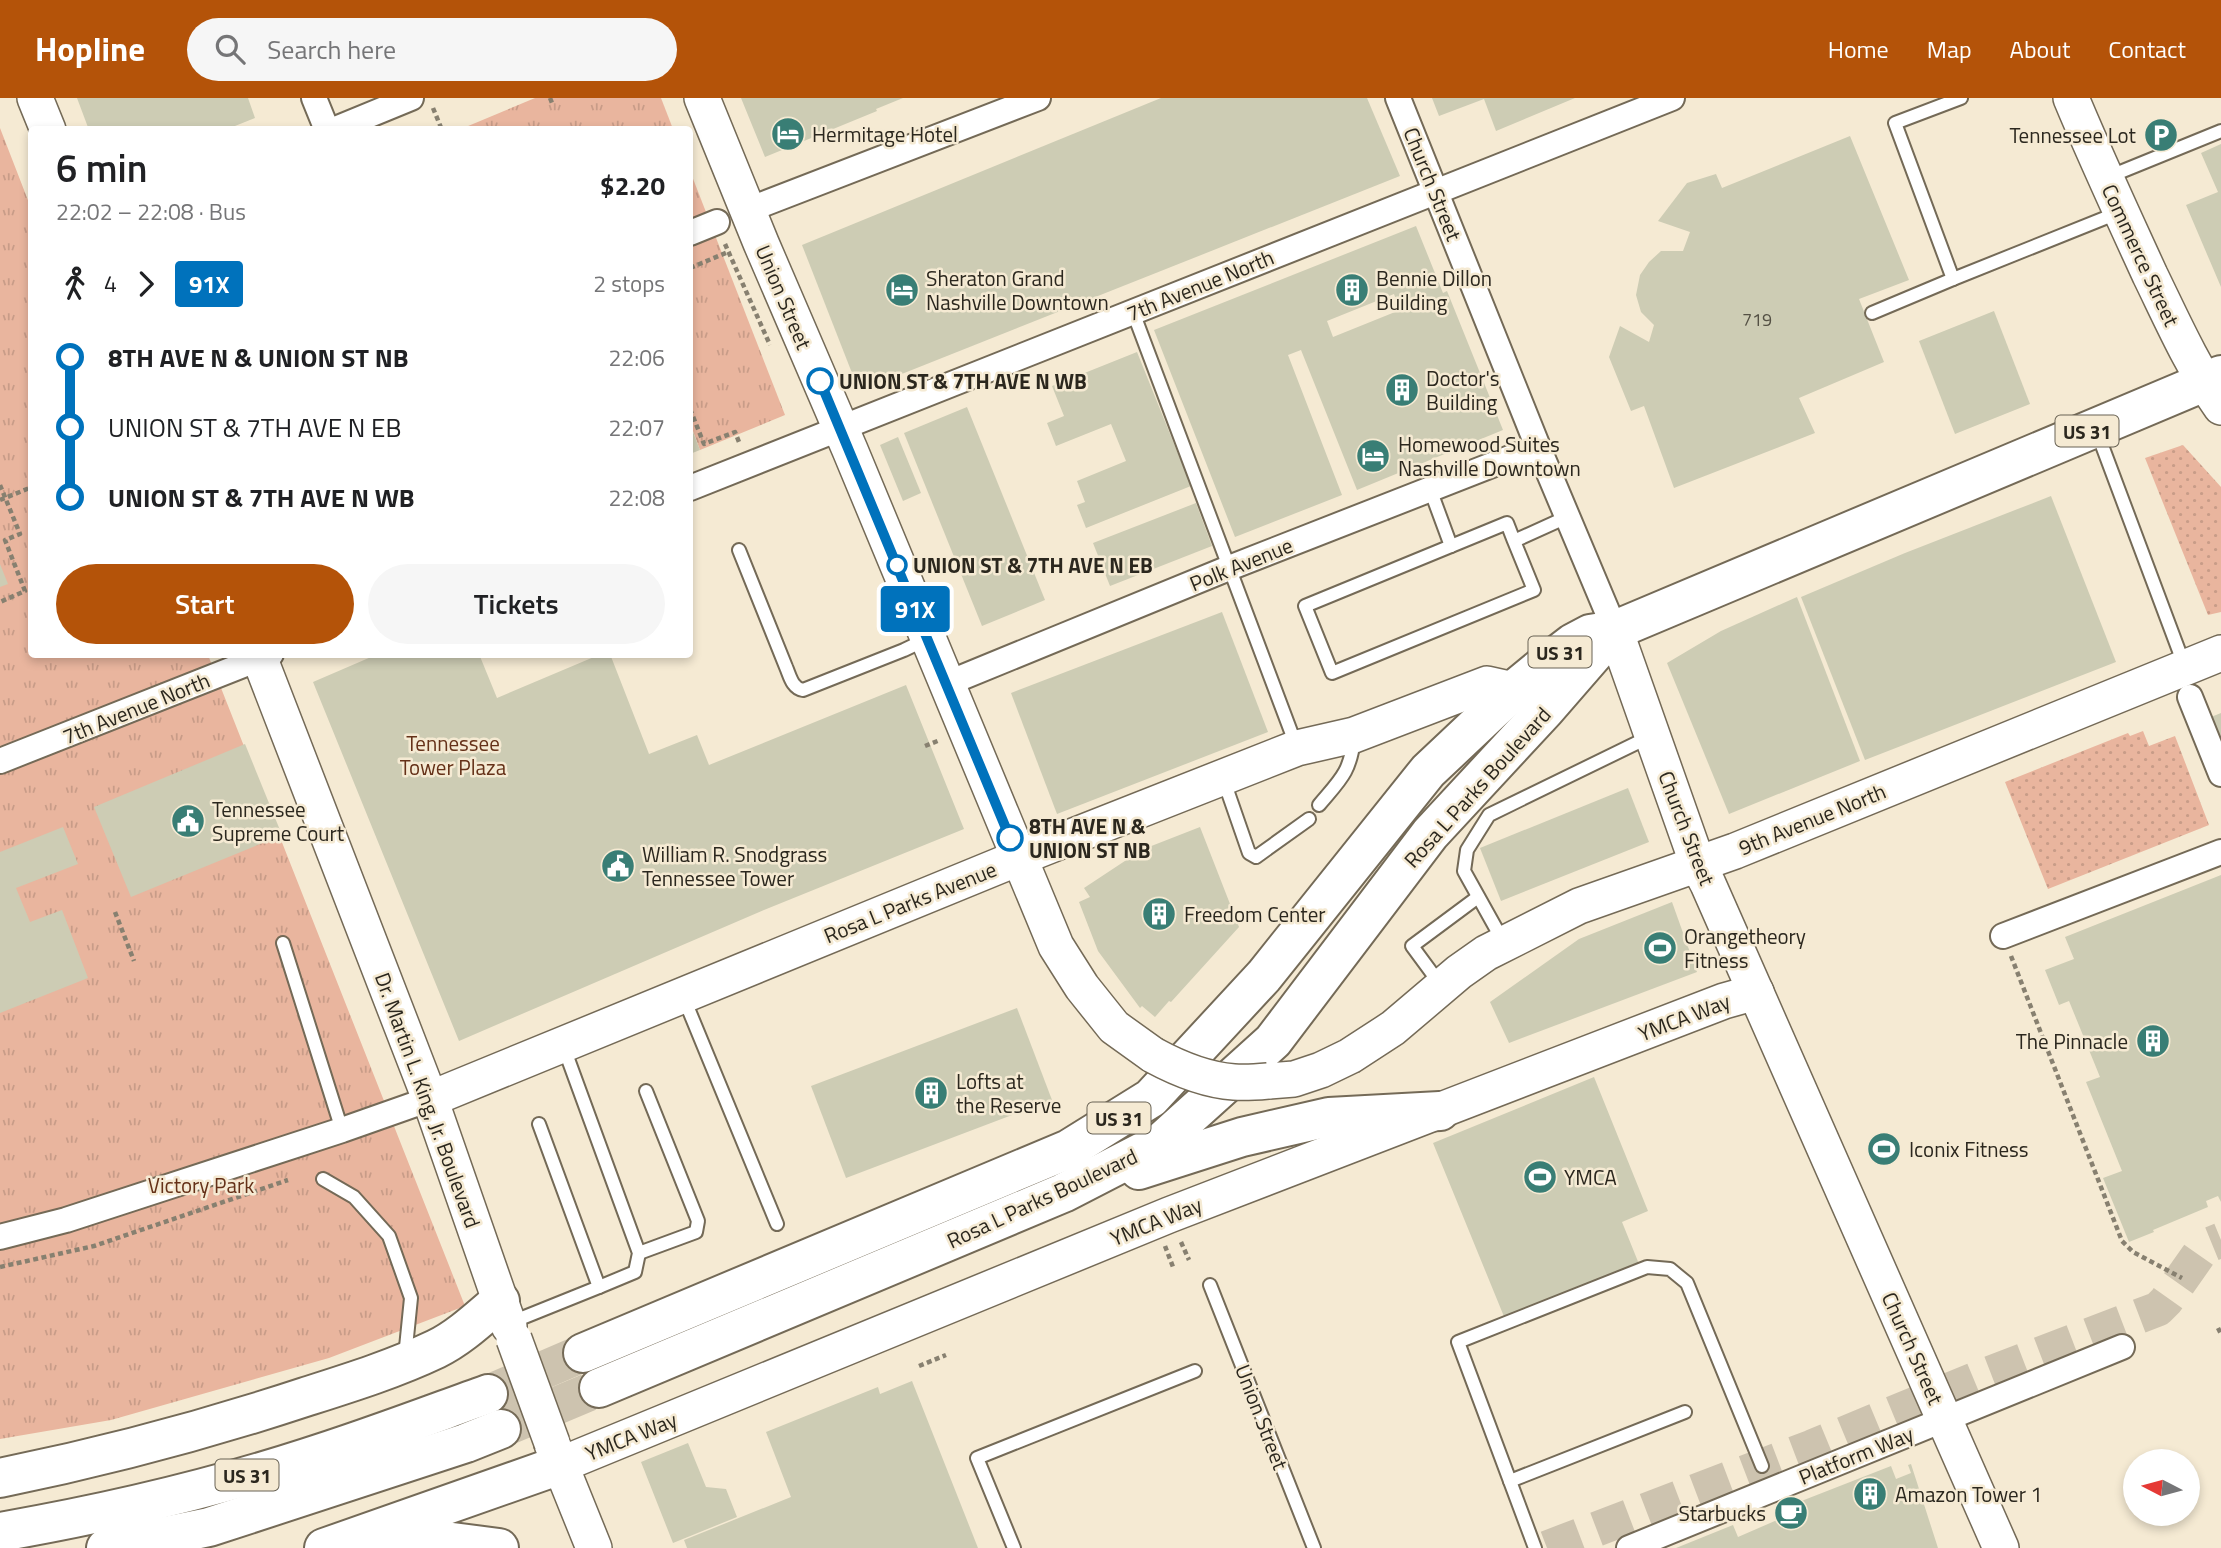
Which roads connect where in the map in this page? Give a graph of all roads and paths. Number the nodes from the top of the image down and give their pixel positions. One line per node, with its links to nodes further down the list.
1 (35, 98): 11 (main road)
2 (314, 98): 12 (street)
3 (411, 98): 13 (street)
4 (430, 98): 14 (path)
5 (702, 98): 19 (main road, Union Street)
6 (1038, 98): 19 (street)
7 (1398, 98): 17 (street, Church Street)
8 (1672, 98): 17 (street, 7th Avenue North)
9 (1961, 98): 23 (lane)
10 (2071, 98): 16 (main road, Commerce Street)
11 (46, 126)
12 (325, 126)
13 (343, 126)
14 (440, 126)
15 (2221, 131): 16 (lane)
16 (2105, 178): 18 (main road, Commerce Street)
17 (1436, 191): 24 (street, 7th Avenue North); 31 (street, Church Street)
18 (2121, 212): 23 (lane); 26 (main road, Commerce Street)
19 (733, 216): 20 (street); 28 (main road, Union Street)
20 (693, 231)
21 (728, 252): 22 (path)
22 (693, 267)
23 (1953, 279): 25 (lane)
24 (1133, 312): 28 (street, 7th Avenue North); 41 (lane)
25 (1872, 313)
26 (2215, 388): 29 (main road, Rosa L Parks Boulevard / US 31)
27 (693, 416): 30 (path)
28 (840, 427): 33 (street, 7th Avenue North); 44 (main road, Union Street)
29 (2096, 428): 43 (main road, Rosa L Parks Boulevard / US 31); 48 (lane)
30 (739, 442)
31 (1538, 447): 35 (street, Polk Avenue); 37 (street, Church Street)
32 (0, 485): 36 (path)
33 (693, 487)
34 (28, 489): 36 (path)
35 (1430, 489): 39 (lane); 41 (street, Polk Avenue)
36 (2, 499): 42 (path)
37 (1567, 517): 38 (lane); 43 (street, Church Street)
38 (1514, 541): 39 (lane); 39 (lane)
39 (1451, 546)
40 (738, 550): 44 (lane)
41 (1229, 568): 49 (street, Polk Avenue); 55 (lane)
42 (0, 601)
43 (1615, 630): 50 (main road, Rosa L Parks Boulevard / US 31); 52 (main road, Church Street); 82 (main road, Rosa L Parks Boulevard / US 31)
44 (927, 638): 49 (main road, Union Street)
45 (2221, 653): 48 (main road, 9th Avenue North)
46 (258, 658): 56 (street, 7th Avenue North)
47 (264, 658): 76 (main road, Dr. Martin L. King, Jr. Boulevard)
48 (2187, 682): 57 (street); 63 (main road, 9th Avenue North)
49 (946, 684): 62 (main road, Union Street)
50 (1514, 690): 51 (main road, Rosa L Parks Avenue); 96 (main road, Rosa L Parks Boulevard / US 31)
51 (1354, 735): 55 (main road, Rosa L Parks Avenue); 59 (lane)
52 (1653, 736): 63 (main road, Church Street); 64 (lane)
53 (941, 739): 54 (path)
54 (925, 746)
55 (1297, 748): 58 (main road, Rosa L Parks Avenue)
56 (0, 761)
57 (2221, 774)
58 (1222, 778): 60 (lane); 62 (main road, Rosa L Parks Avenue)
59 (1319, 805)
60 (1310, 819)
61 (2221, 852): 66 (street)
62 (1018, 858): 72 (main road, Rosa L Parks Avenue); 74 (main road, Union Street, bridge)
63 (1698, 865): 68 (main road, 9th Avenue North); 71 (main road, Church Street)
64 (1478, 897): 68 (lane); 70 (lane)
65 (115, 912): 69 (path)
66 (2003, 936): 89 (path)
67 (283, 943): 79 (lane)
68 (1505, 944): 70 (main road, 9th Avenue North)
69 (134, 961)
70 (1442, 987): 74 (main road, 9th Avenue North)
71 (1756, 992): 77 (main road, YMCA Way); 103 (main road, Church Street)
72 (682, 996): 73 (main road, Rosa L Parks Avenue); 83 (lane)
73 (563, 1045): 76 (main road, Rosa L Parks Avenue); 86 (lane)
74 (1268, 1081)
75 (646, 1091): 86 (lane)
76 (430, 1099): 79 (street); 92 (main road, Dr. Martin L. King, Jr. Boulevard)
77 (1440, 1111): 82 (main road); 104 (main road, YMCA Way)
78 (540, 1124): 91 (lane)
79 (342, 1130): 84 (street)
80 (323, 1179): 98 (lane)
81 (288, 1180): 87 (path)
82 (1063, 1194): 101 (main road, Rosa L Parks Boulevard / US 31)
83 (777, 1224)
84 (0, 1237)
85 (1164, 1242): 88 (path)
86 (639, 1253): 91 (lane)
87 (0, 1267)
88 (1173, 1267)
89 (2182, 1278)
90 (1210, 1285): 116 (lane, Union Street)
91 (599, 1287): 92 (lane)
92 (507, 1321): 98 (main road); 104 (main road, Dr. Martin L. King, Jr. Boulevard, bridge)
93 (2218, 1328): 94 (path)
94 (2221, 1334)
95 (2122, 1347): 103 (street, Platform Way)
96 (583, 1353)
97 (946, 1355): 99 (path)
98 (404, 1362): 106 (main road)
99 (919, 1366)
100 (1195, 1371): 115 (lane)
101 (599, 1388)
102 (1685, 1412): 107 (lane)
103 (1944, 1418): 109 (street, Platform Way); 118 (main road, Church Street)
104 (556, 1454): 111 (main road); 114 (main road, Dr. Martin L. King, Jr. Boulevard)
105 (1762, 1466): 107 (lane)
106 (0, 1478)
107 (1510, 1481): 117 (lane)
108 (0, 1532): 110 (main road, US 31)
109 (1642, 1546)
110 (106, 1548)
111 (324, 1548)
112 (334, 1548): 113 (main road)
113 (499, 1548)
114 (594, 1548)
115 (1014, 1548)
116 (1314, 1548)
117 (1535, 1548)
118 (2001, 1548)

